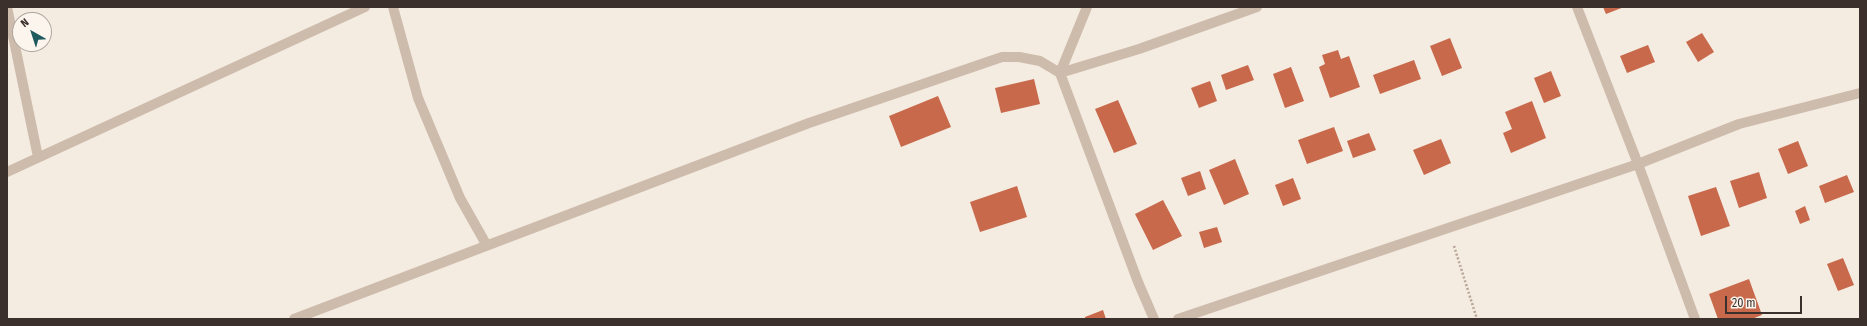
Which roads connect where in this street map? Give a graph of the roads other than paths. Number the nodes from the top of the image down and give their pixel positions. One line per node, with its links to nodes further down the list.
1 (7, 7): 9 (street)
2 (365, 7): 9 (street)
3 (394, 7): 12 (street)
4 (1087, 7): 7 (street)
5 (1257, 7): 7 (street)
6 (1577, 7): 10 (street)
7 (1060, 73): 12 (street); 14 (street)
8 (1860, 93): 10 (street)
9 (38, 157): 11 (street)
10 (1638, 164): 15 (street); 16 (street)
11 (7, 172)
12 (486, 244): 13 (street)
13 (294, 319)
14 (1154, 319)
15 (1178, 319)
16 (1695, 319)

